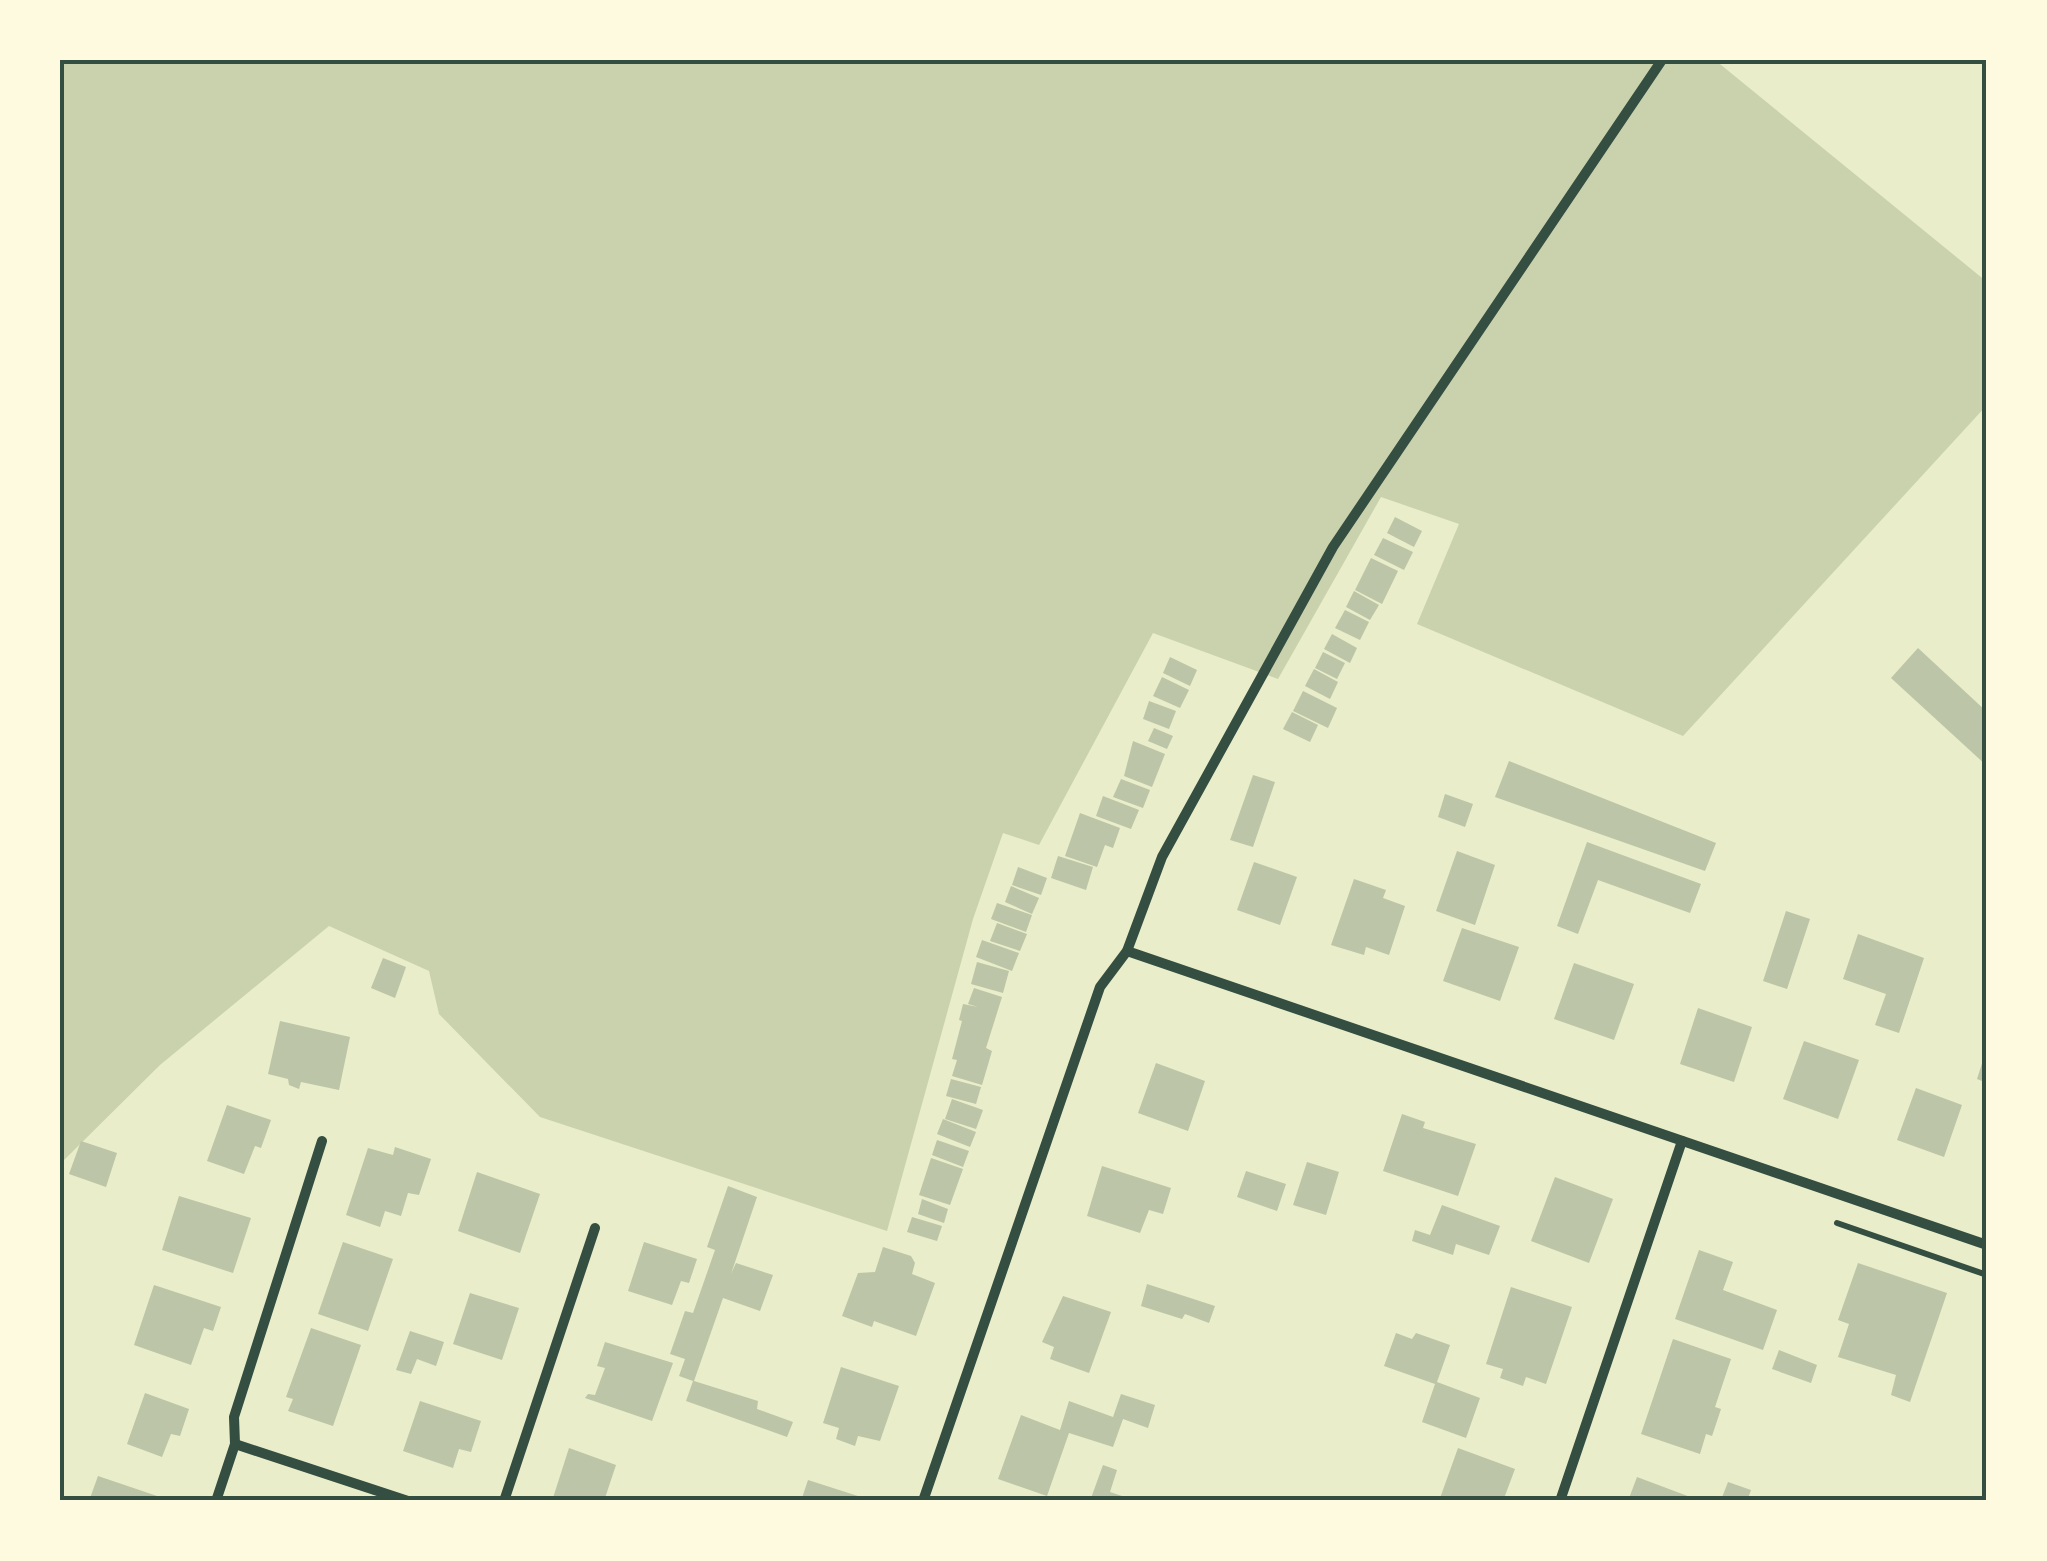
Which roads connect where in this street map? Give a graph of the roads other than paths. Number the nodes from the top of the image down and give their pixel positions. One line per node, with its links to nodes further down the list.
1 (1662, 60): 2 (street)
2 (1127, 951): 4 (street); 11 (street)
3 (322, 1141): 7 (street)
4 (1682, 1141): 6 (street); 12 (street)
5 (595, 1228): 10 (street)
6 (1987, 1245)
7 (235, 1444): 8 (street); 9 (street)
8 (216, 1501)
9 (408, 1501)
10 (504, 1501)
11 (923, 1501)
12 (1560, 1501)

